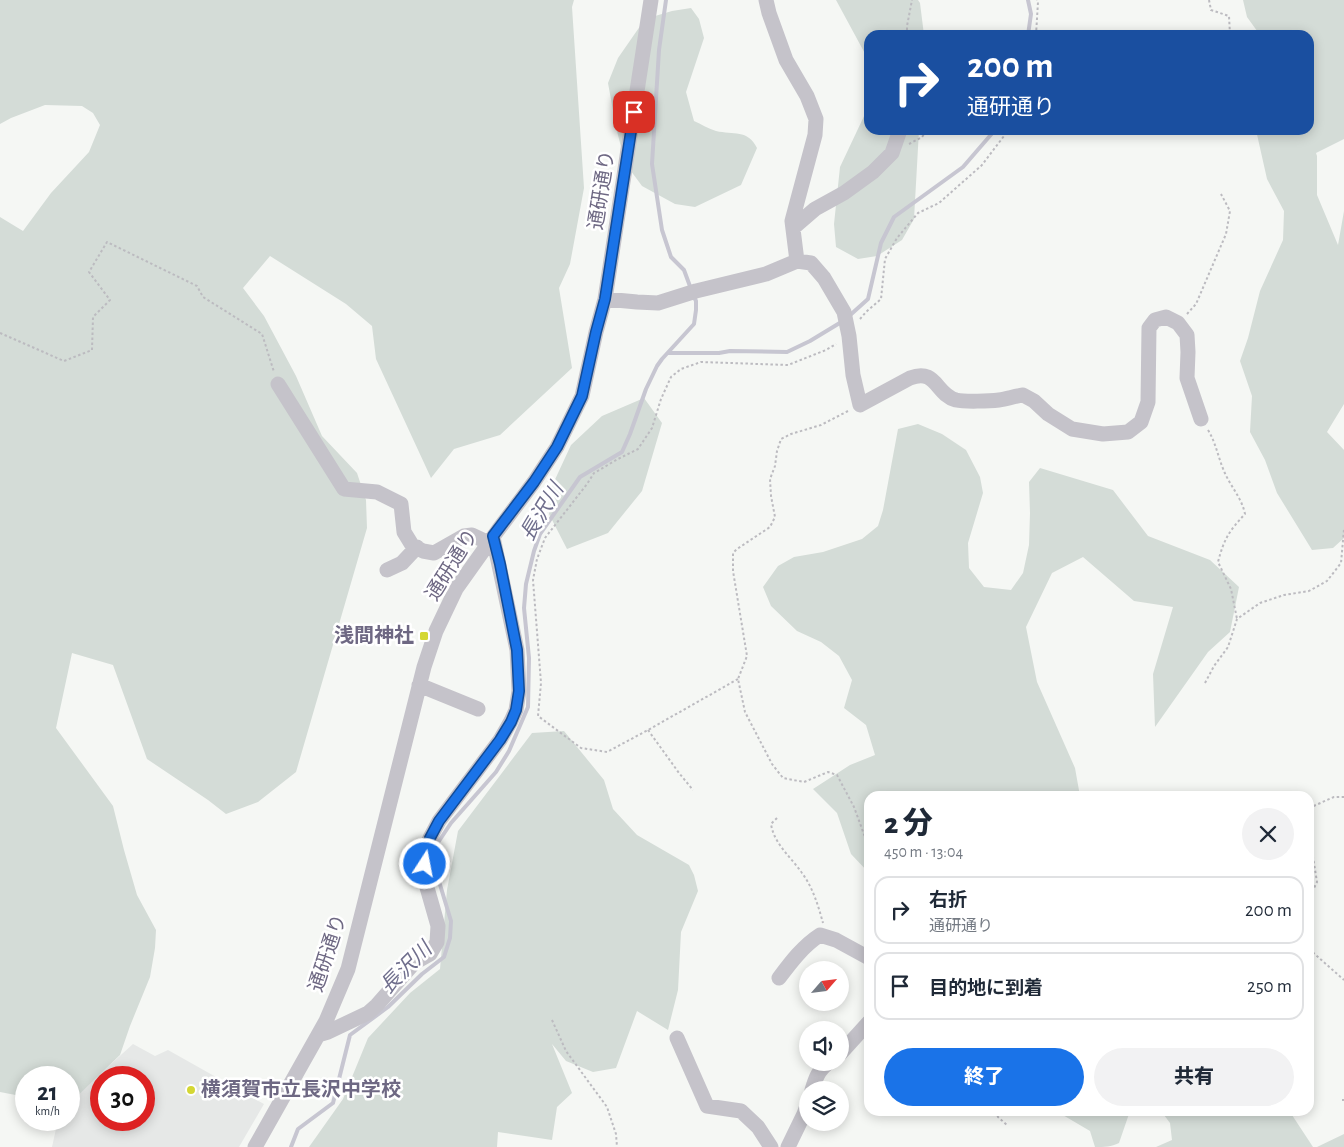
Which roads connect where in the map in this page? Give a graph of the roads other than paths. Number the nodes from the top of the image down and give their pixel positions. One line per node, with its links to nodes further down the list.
1 (651, 0): 6 (street, 通研通り)
2 (766, 0): 4 (street)
3 (898, 135): 4 (street)
4 (794, 228): 5 (street)
5 (796, 260): 6 (street); 8 (street)
6 (605, 299): 9 (street, 通研通り)
7 (278, 384): 10 (street)
8 (1201, 418)
9 (491, 540): 10 (street); 12 (street, 通研通り); 17 (street)
10 (417, 547): 11 (street)
11 (387, 570)
12 (419, 685): 13 (street); 17 (street, 通研通り)
13 (478, 709)
14 (864, 955): 15 (street)
15 (779, 978)
16 (864, 1028): 19 (street)
17 (318, 1035): 21 (street, 通研通り)
18 (677, 1038): 22 (street)
19 (849, 1044)
20 (799, 1124): 23 (street)
21 (255, 1147)
22 (771, 1147)
23 (788, 1147)

